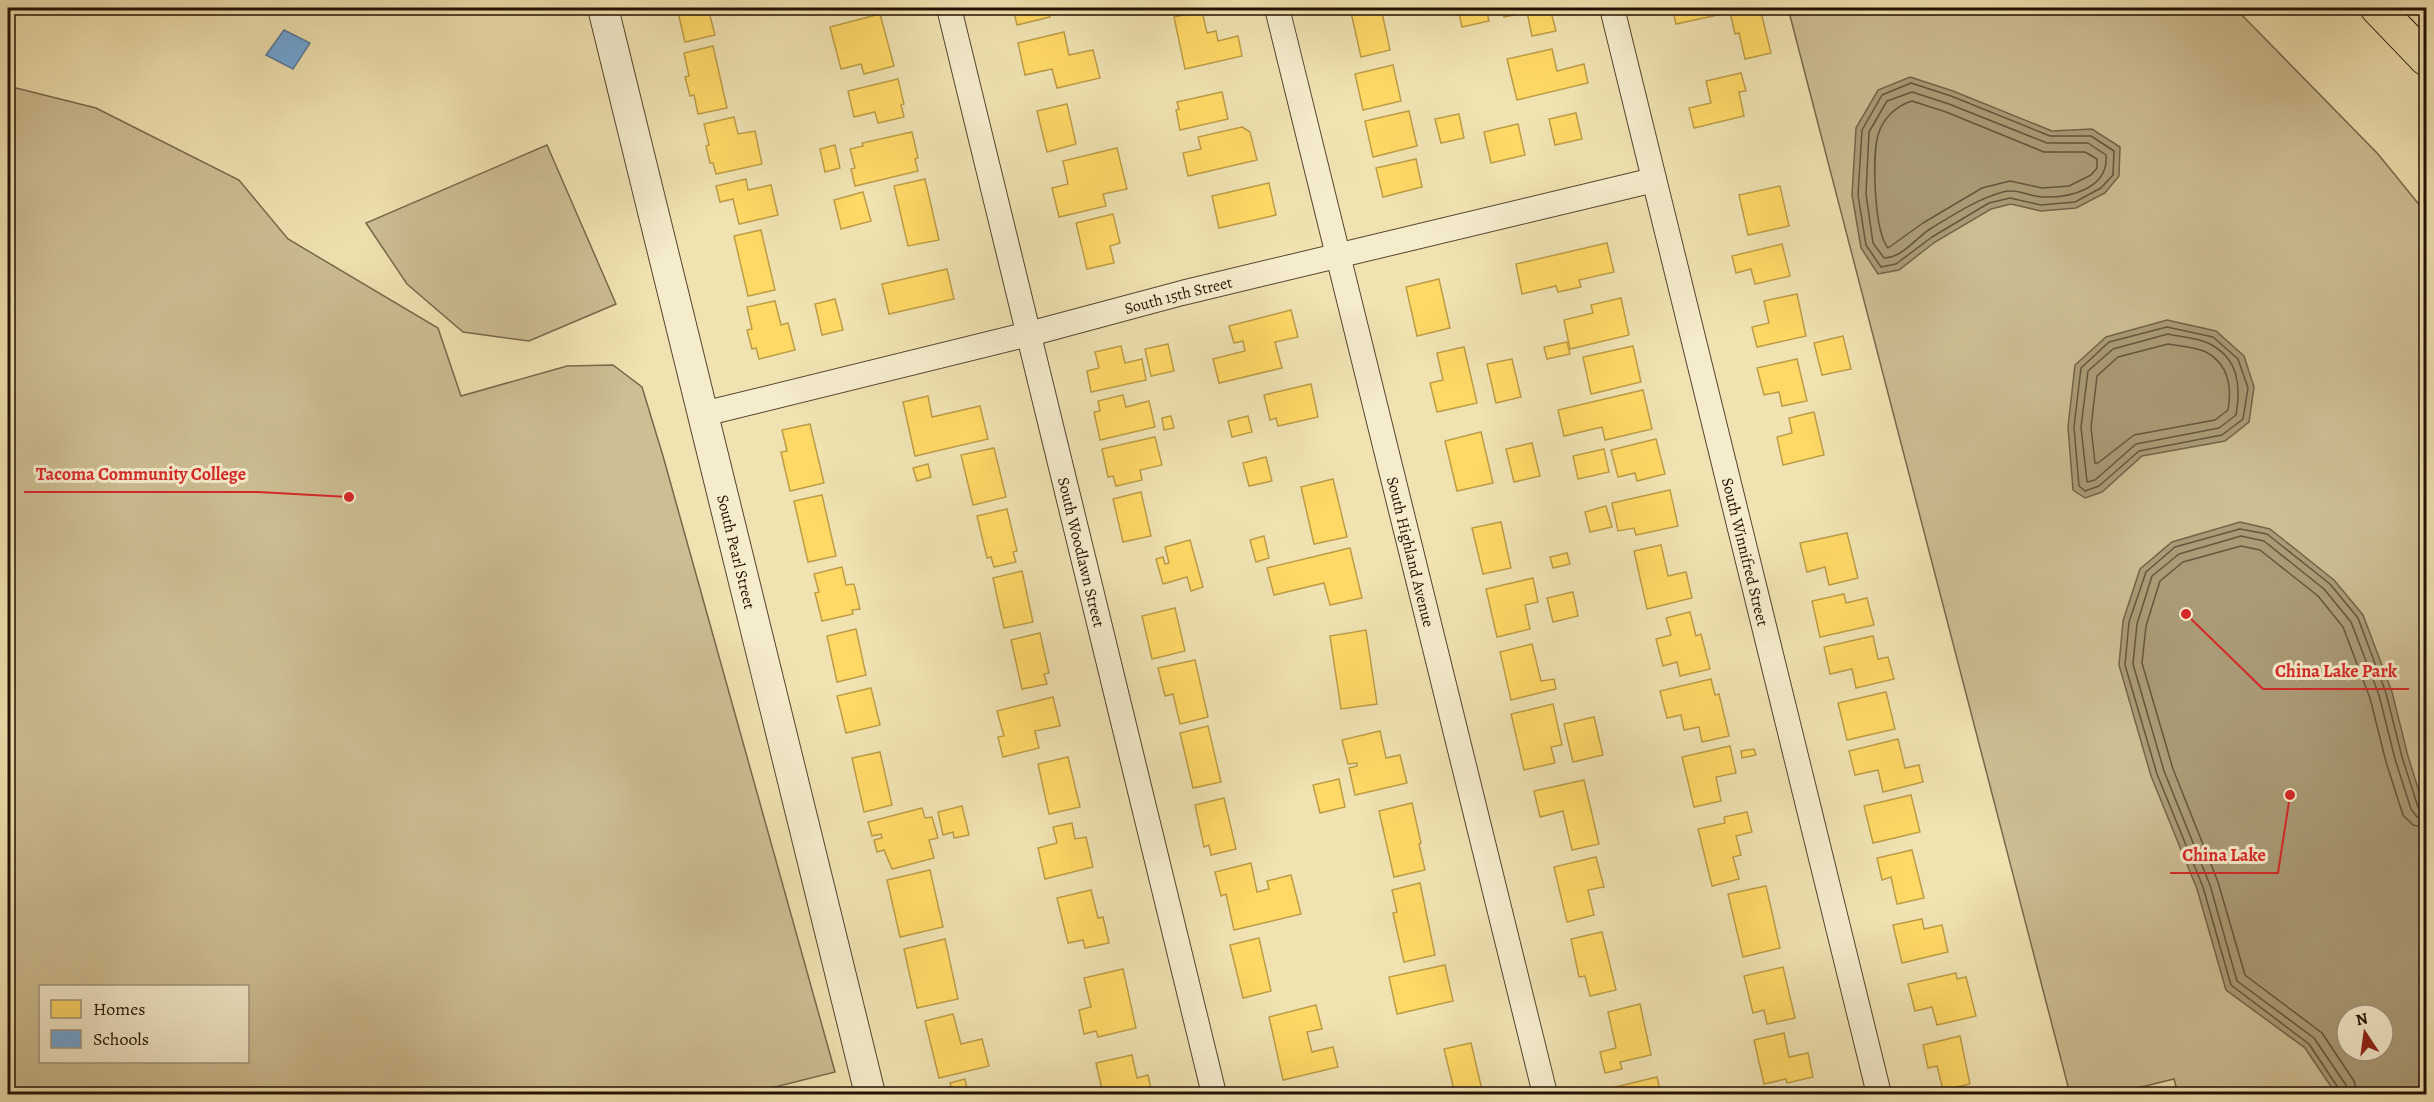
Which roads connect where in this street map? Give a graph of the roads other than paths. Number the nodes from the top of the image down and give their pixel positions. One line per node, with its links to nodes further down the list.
1 (603, 8): 12 (street, South Pearl Street)
2 (949, 8): 11 (street, South Woodlawn Street)
3 (1277, 8): 10 (street, South Highland Avenue)
4 (1612, 8): 9 (street, South Winnifred Street)
5 (2377, 8): 8 (highway)
6 (2382, 8): 7 (highway)
7 (2427, 51)
8 (2427, 59)
9 (1654, 180): 10 (street, South 15th Street); 16 (street, South Winnifred Street)
10 (1338, 255): 11 (street, South 15th Street); 15 (street, South Highland Avenue)
11 (1029, 333): 12 (street, South 15th Street); 14 (street, South Woodlawn Street)
12 (703, 414): 13 (street, South Pearl Street)
13 (870, 1095)
14 (1214, 1095)
15 (1545, 1095)
16 (1879, 1095)

